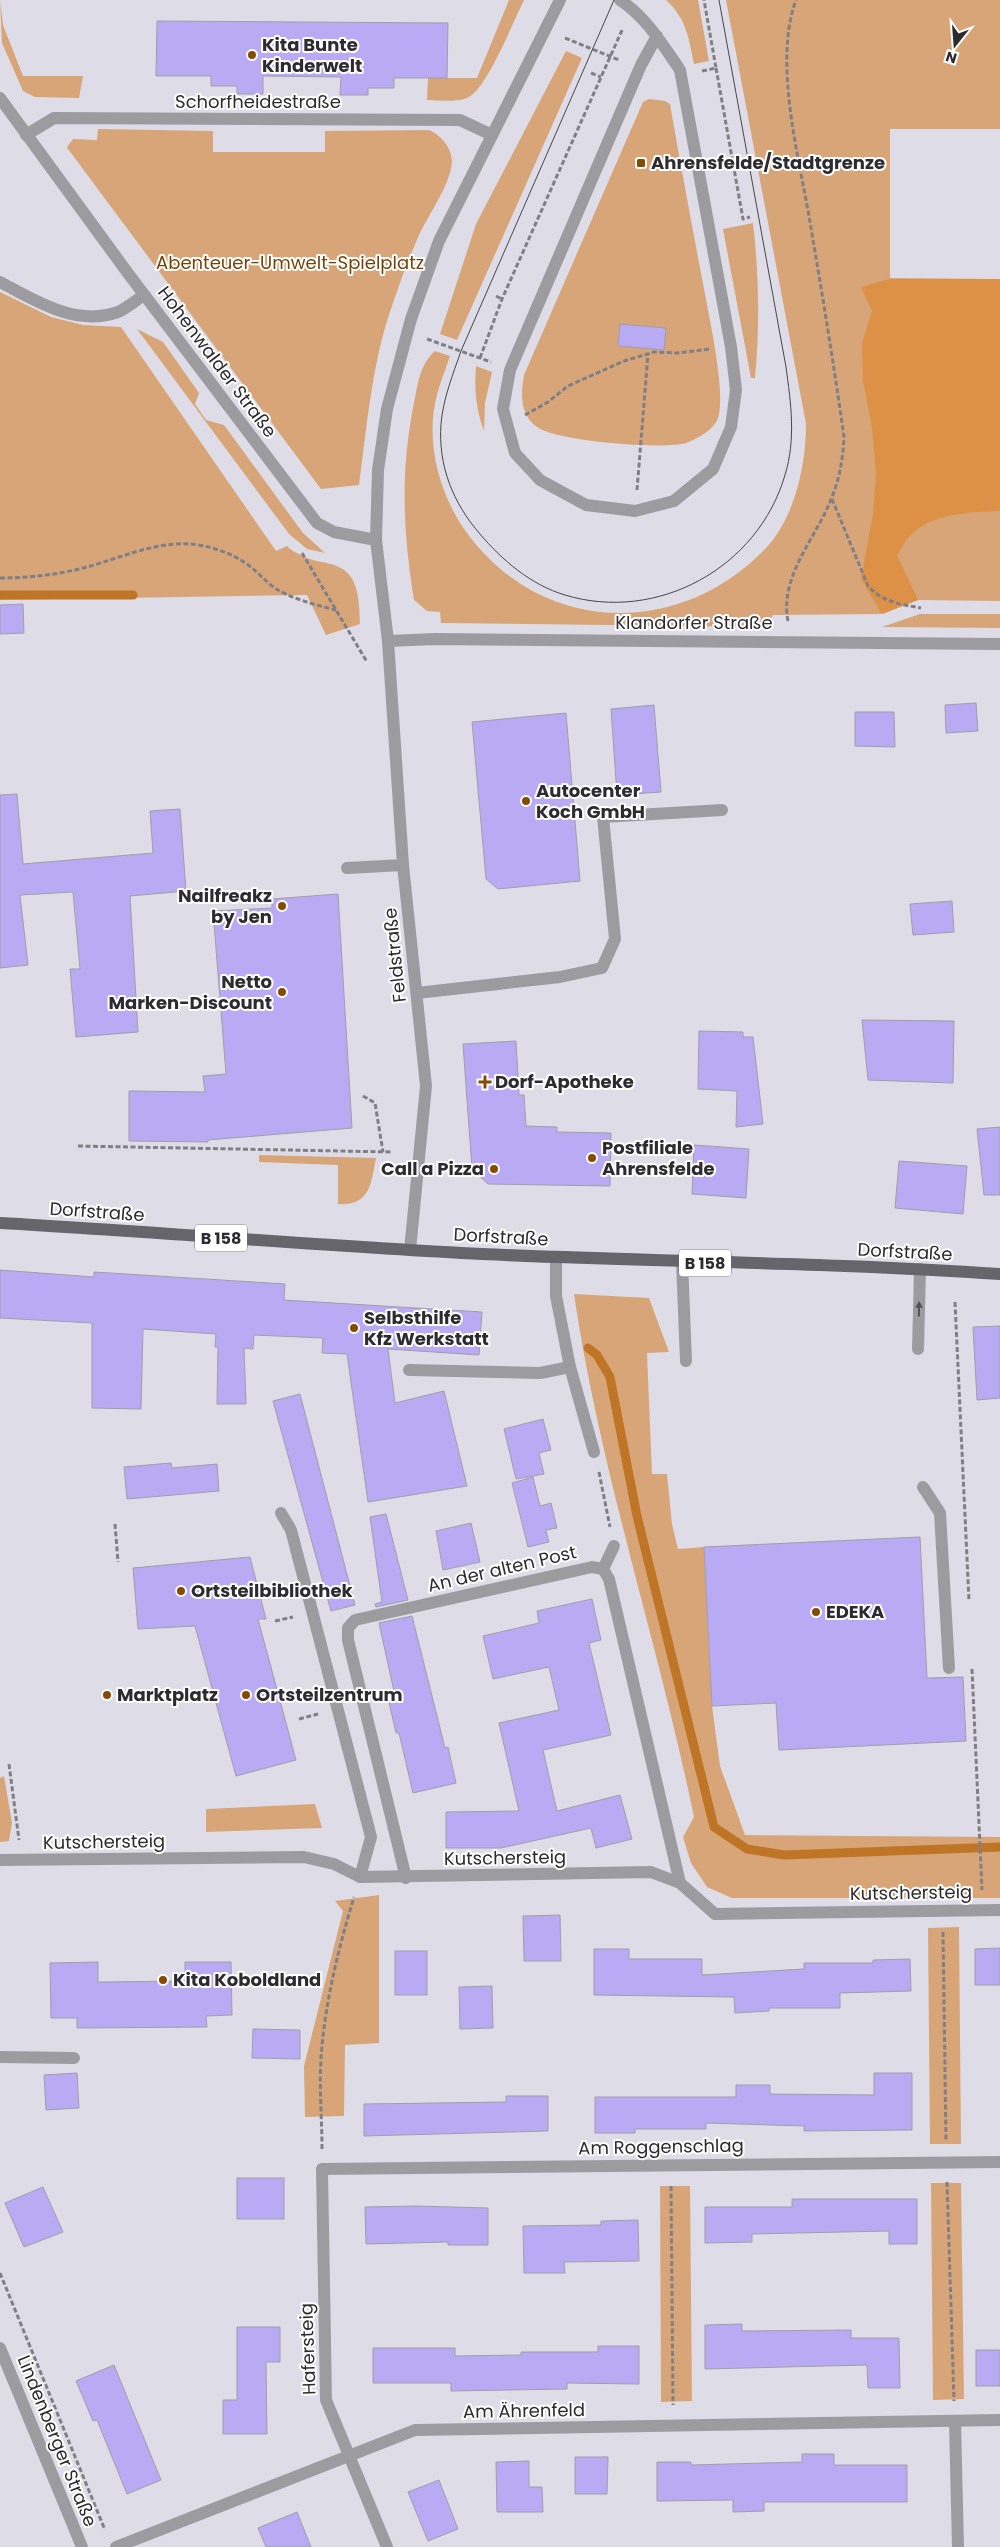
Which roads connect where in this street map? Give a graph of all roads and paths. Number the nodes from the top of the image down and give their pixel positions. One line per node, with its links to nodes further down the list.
1 (560, 0): 16 (street)
2 (620, 0): 7 (street)
3 (704, 0): 10 (path)
4 (796, 0): 26 (path)
5 (622, 31): 8 (path)
6 (558, 35): 8 (path)
7 (657, 36): 27 (street); 27 (street)
8 (611, 56): 9 (path); 13 (path)
9 (627, 63)
10 (716, 68): 11 (path); 17 (path)
11 (696, 72)
12 (591, 73): 13 (path)
13 (601, 77): 21 (path)
14 (0, 98): 15 (street, Hohenwalder Straße)
15 (26, 134): 16 (street, Schorfheidestraße); 19 (street, Hohenwalder Straße)
16 (492, 136): 28 (street)
17 (750, 217)
18 (0, 282): 19 (street)
19 (144, 295): 28 (street, Hohenwalder Straße)
20 (496, 296): 21 (path)
21 (502, 299): 22 (path)
22 (426, 338)
23 (713, 349): 24 (path)
24 (648, 354): 25 (path); 27 (path)
25 (533, 411)
26 (832, 499): 31 (path); 34 (path)
27 (635, 511)
28 (376, 540): 33 (street)
29 (302, 553): 32 (path)
30 (0, 578): 32 (path)
31 (921, 608)
32 (336, 610): 36 (path)
33 (388, 641): 34 (street, Klandorfer Straße); 38 (street, Feldstraße)
34 (791, 641): 35 (street, Klandorfer Straße)
35 (1000, 644)
36 (370, 667)
37 (722, 810): 40 (street)
38 (403, 865): 39 (street); 40 (street, Feldstraße)
39 (347, 868)
40 (417, 993): 46 (street, Feldstraße)
41 (363, 1096): 43 (path)
42 (78, 1146): 43 (path)
43 (383, 1152): 44 (path)
44 (393, 1152)
45 (0, 1223): 46 (main road, Dorfstraße / B 158)
46 (410, 1250): 47 (main road, Dorfstraße / B 158)
47 (556, 1257): 48 (main road, Dorfstraße / B 158); 54 (street)
48 (682, 1262): 49 (main road, Dorfstraße / B 158); 53 (street)
49 (920, 1269): 50 (main road, Dorfstraße / B 158); 52 (street, one-way to 49)
50 (1000, 1274)
51 (955, 1302): 63 (path)
52 (918, 1349)
53 (686, 1361)
54 (570, 1367): 55 (street); 56 (street)
55 (409, 1370)
56 (594, 1452): 60 (path)
57 (923, 1487): 65 (street)
58 (281, 1513): 70 (street)
59 (115, 1524): 61 (path)
60 (614, 1546): 62 (street)
61 (118, 1562)
62 (603, 1569): 71 (street, An der alten Post); 72 (street, An der alten Post)
63 (969, 1606)
64 (972, 1666): 69 (path)
65 (948, 1668)
66 (9, 1764): 68 (path)
67 (0, 1860): 68 (street, Kutschersteig)
68 (20, 1860): 70 (street, Kutschersteig)
69 (981, 1865)
70 (360, 1877): 71 (street, Kutschersteig); 78 (path)
71 (406, 1878): 72 (street, Kutschersteig)
72 (680, 1883): 73 (street, Kutschersteig)
73 (1000, 1910)
74 (0, 2058): 75 (street)
75 (74, 2058)
76 (1000, 2162): 77 (street, Am Roggenschlag)
77 (670, 2165): 78 (street, Am Roggenschlag); 83 (path)
78 (322, 2168): 84 (street, Hafersteig)
79 (0, 2273): 85 (path)
80 (0, 2348): 86 (street, Lindenberger Straße)
81 (1000, 2420): 82 (street, Am Ährenfeld)
82 (955, 2421): 83 (street, Am Ährenfeld); 88 (street)
83 (674, 2426): 84 (street, Am Ährenfeld)
84 (348, 2457): 85 (street, Am Ährenfeld); 87 (street, Hafersteig)
85 (112, 2542)
86 (82, 2547)
87 (386, 2547)
88 (958, 2547)

